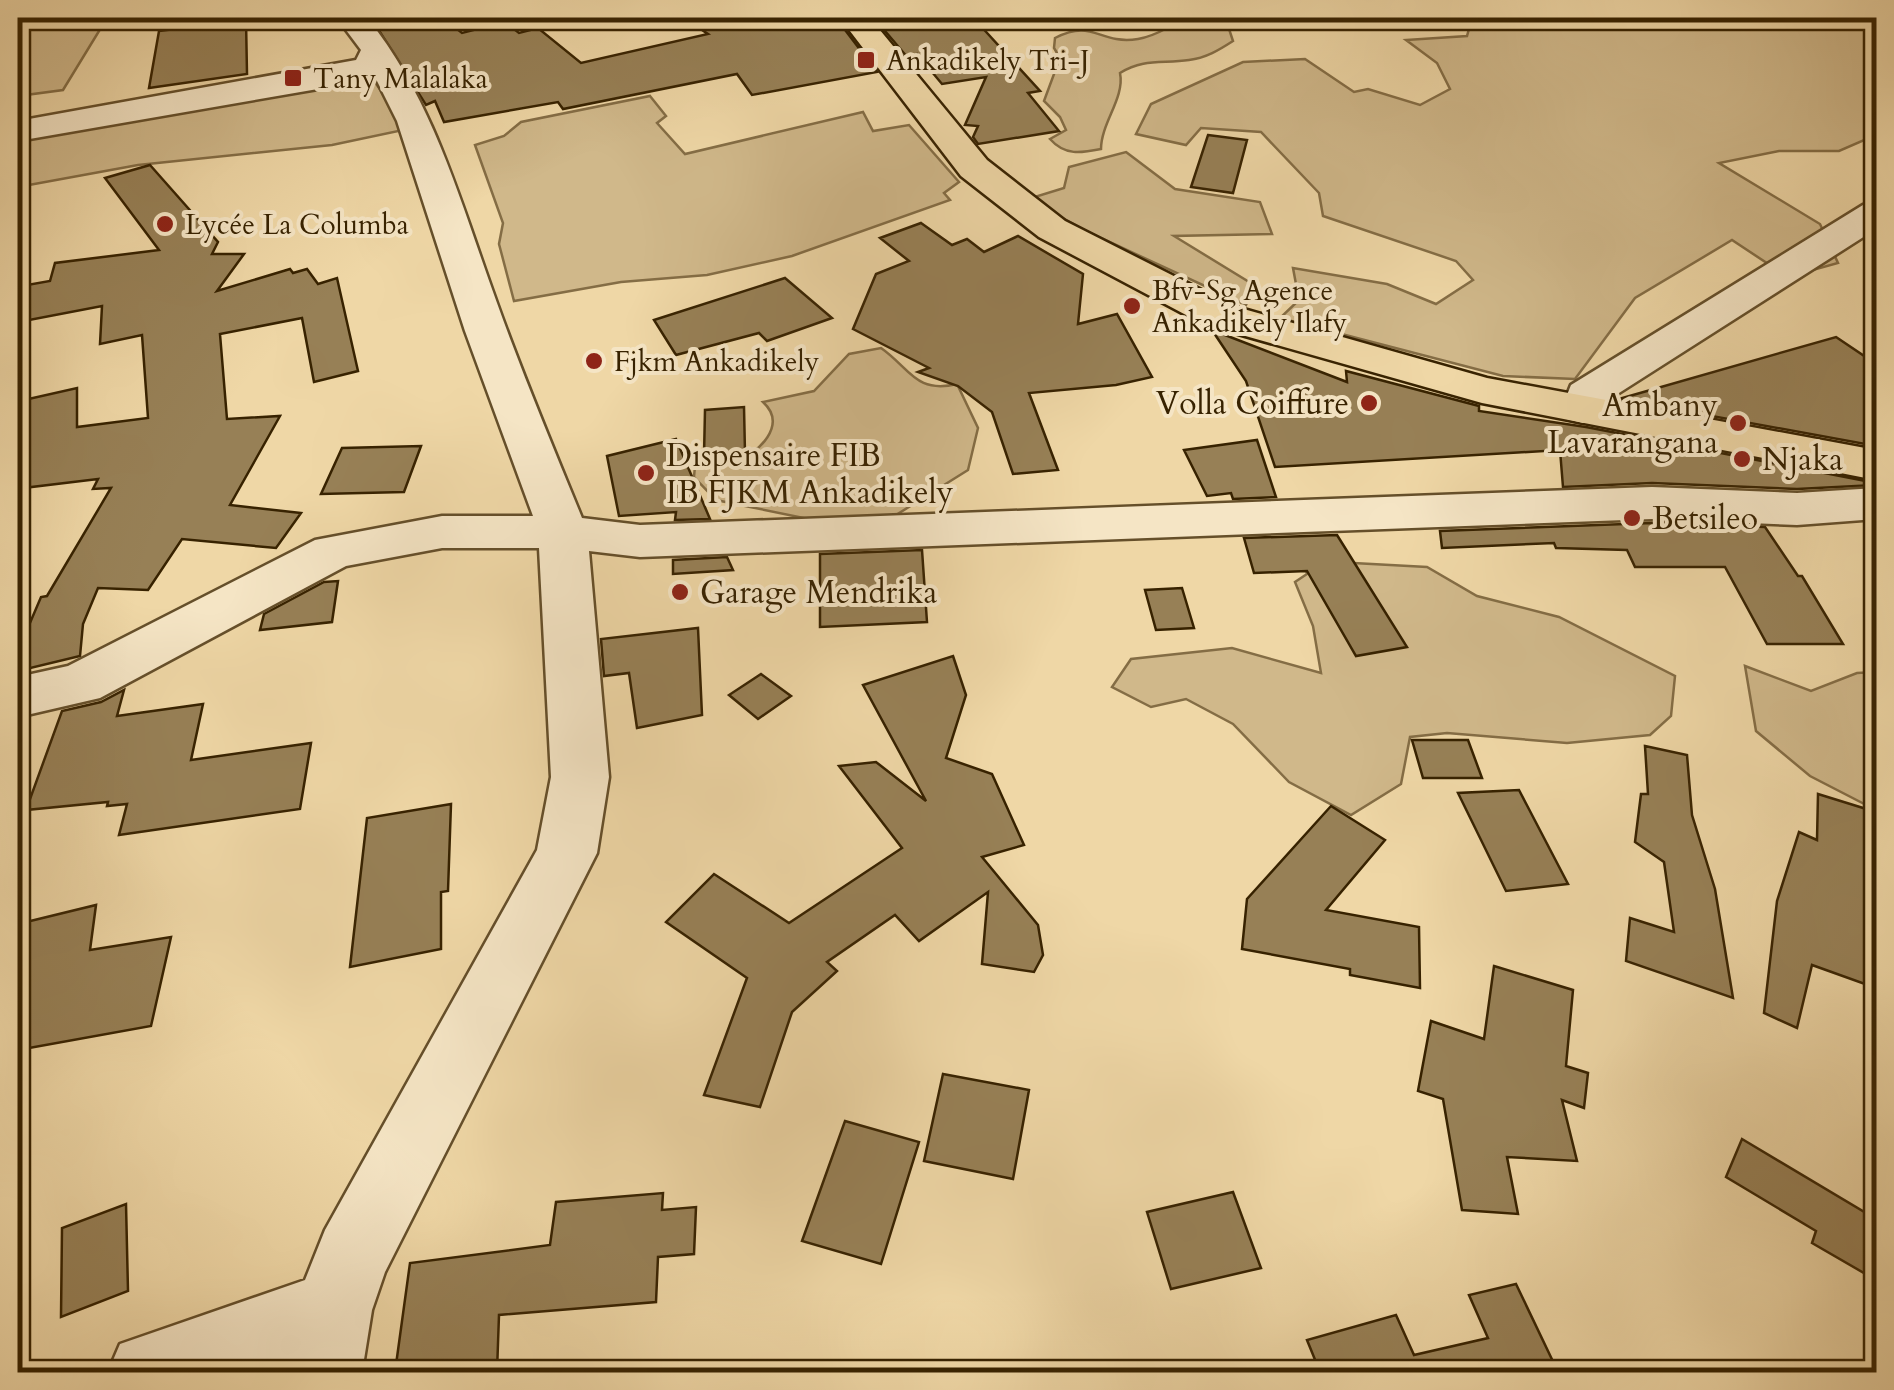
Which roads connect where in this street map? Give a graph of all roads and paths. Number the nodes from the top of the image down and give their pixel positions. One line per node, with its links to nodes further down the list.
1 (352, 18): 3 (street)
2 (854, 18): 6 (main road)
3 (377, 50): 4 (street); 9 (street)
4 (18, 131)
5 (1876, 213): 6 (street)
6 (1583, 410): 7 (main road)
7 (1876, 464)
8 (1876, 504): 9 (street)
9 (563, 532): 10 (street); 11 (street)
10 (18, 697)
11 (327, 1341): 12 (street)
12 (148, 1372)

